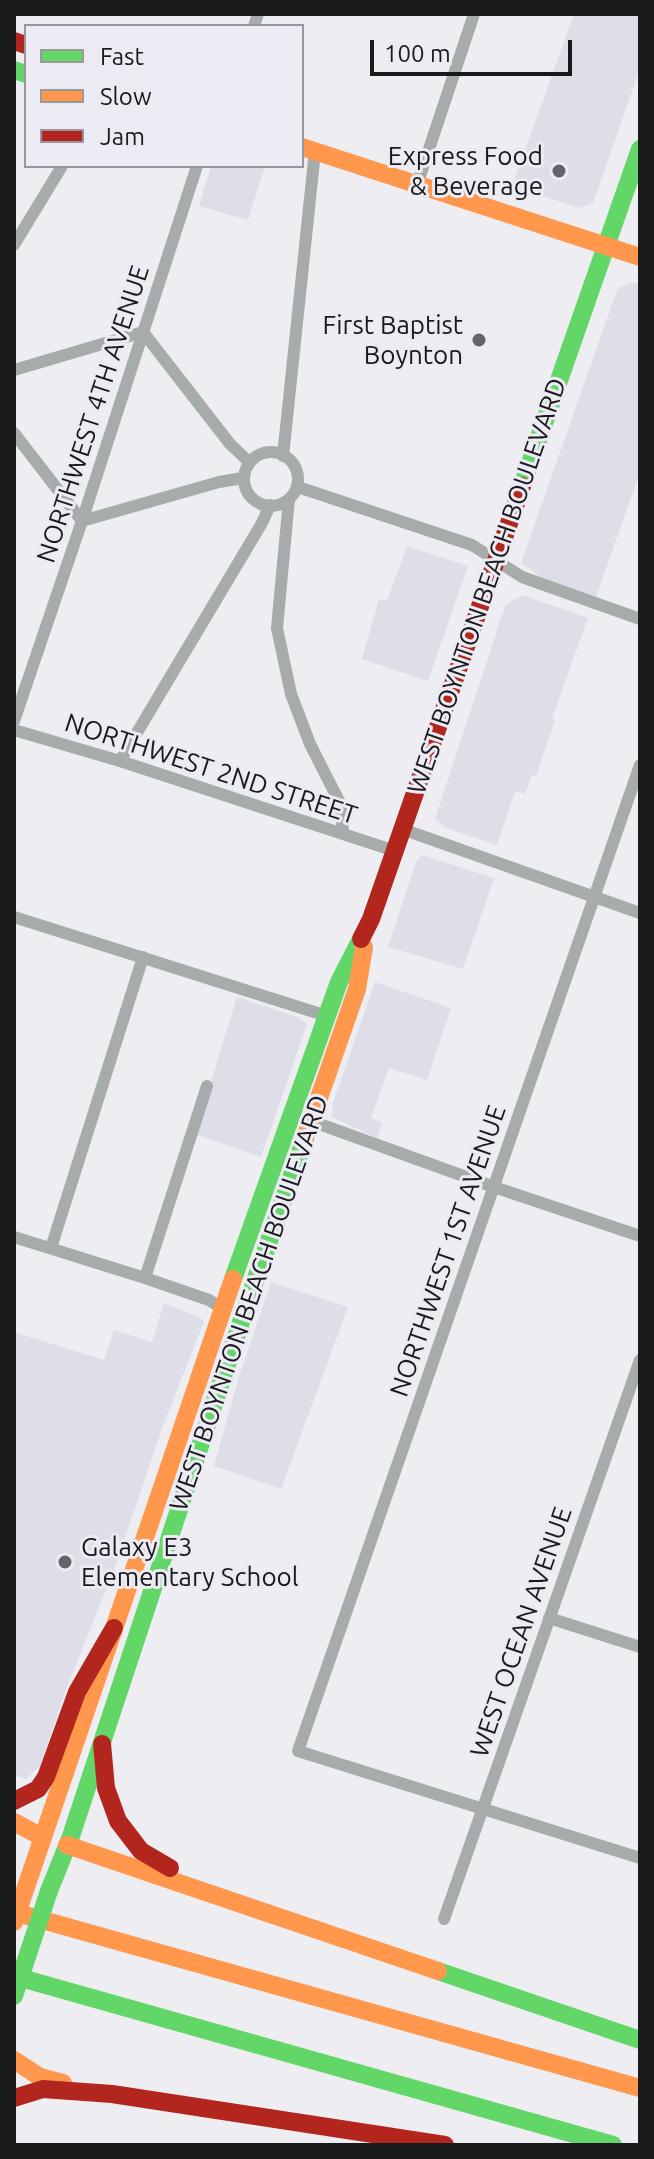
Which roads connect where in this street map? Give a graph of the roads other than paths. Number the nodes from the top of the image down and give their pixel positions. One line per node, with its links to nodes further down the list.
1 (474, 14): 6 (street)
2 (308, 149): 6 (main road); 13 (street)
3 (640, 149): 8 (main road, WEST BOYNTON BEACH BOULEVARD)
4 (61, 168): 7 (street)
5 (196, 168): 10 (street, NORTHWEST 4TH AVENUE)
6 (417, 185): 8 (main road)
7 (14, 245)
8 (606, 246): 9 (main road); 20 (main road, WEST BOYNTON BEACH BOULEVARD)
9 (640, 257)
10 (143, 332): 11 (street); 14 (street); 19 (street, NORTHWEST 4TH AVENUE)
11 (14, 370)
12 (14, 433): 19 (street)
13 (283, 456): 14 (street); 16 (street)
14 (249, 462): 15 (street)
15 (243, 478): 18 (street); 19 (street)
16 (298, 487): 17 (street); 20 (street)
17 (289, 499): 18 (street); 27 (street)
18 (270, 505): 24 (street)
19 (82, 521): 22 (street, NORTHWEST 4TH AVENUE)
20 (496, 561): 21 (street); 26 (main road, WEST BOYNTON BEACH BOULEVARD)
21 (640, 619)
22 (14, 721)
23 (14, 730): 24 (street, NORTHWEST 2ND STREET)
24 (120, 761): 27 (street, NORTHWEST 2ND STREET)
25 (640, 765): 29 (street, NORTHWEST 1ST AVENUE)
26 (402, 829): 28 (main road, WEST BOYNTON BEACH BOULEVARD); 29 (street)
27 (343, 833): 28 (street, NORTHWEST 2ND STREET)
28 (395, 851): 32 (main road, WEST BOYNTON BEACH BOULEVARD)
29 (594, 897): 30 (street); 37 (street, NORTHWEST 1ST AVENUE)
30 (640, 913)
31 (14, 917): 33 (street)
32 (368, 926): 34 (main road, WEST BOYNTON BEACH BOULEVARD); 36 (main road, WEST BOYNTON BEACH BOULEVARD)
33 (143, 957): 34 (street); 40 (street)
34 (327, 1016): 42 (main road, WEST BOYNTON BEACH BOULEVARD)
35 (207, 1086): 41 (street)
36 (311, 1121): 37 (street); 44 (main road, WEST BOYNTON BEACH BOULEVARD)
37 (494, 1187): 38 (street); 50 (street, NORTHWEST 1ST AVENUE)
38 (640, 1236)
39 (14, 1237): 40 (street)
40 (51, 1248): 41 (street)
41 (145, 1278): 42 (street)
42 (223, 1309): 44 (main road); 46 (main road, WEST BOYNTON BEACH BOULEVARD)
43 (640, 1360): 45 (street, WEST OCEAN AVENUE)
44 (198, 1455): 48 (main road, WEST BOYNTON BEACH BOULEVARD)
45 (549, 1618): 47 (street); 50 (street, WEST OCEAN AVENUE)
46 (114, 1628): 49 (main road); 52 (main road, WEST BOYNTON BEACH BOULEVARD)
47 (640, 1647)
48 (102, 1744): 53 (main road, WEST BOYNTON BEACH BOULEVARD); 55 (main road)
49 (14, 1801)
50 (484, 1808): 54 (street); 57 (street, WEST OCEAN AVENUE)
51 (14, 1822): 52 (main road)
52 (42, 1837): 53 (main road); 58 (main road, WEST BOYNTON BEACH BOULEVARD, bridge)
53 (67, 1845): 55 (main road); 60 (main road, WEST BOYNTON BEACH BOULEVARD, bridge)
54 (640, 1858)
55 (243, 1904): 61 (main road)
56 (14, 1912): 63 (main road)
57 (444, 1919)
58 (14, 1922)
59 (14, 1976): 67 (main road)
60 (14, 1996)
61 (640, 2040)
62 (14, 2060): 64 (main road)
63 (640, 2088)
64 (112, 2094): 65 (main road); 66 (main road)
65 (14, 2098)
66 (445, 2145)
67 (613, 2145)

